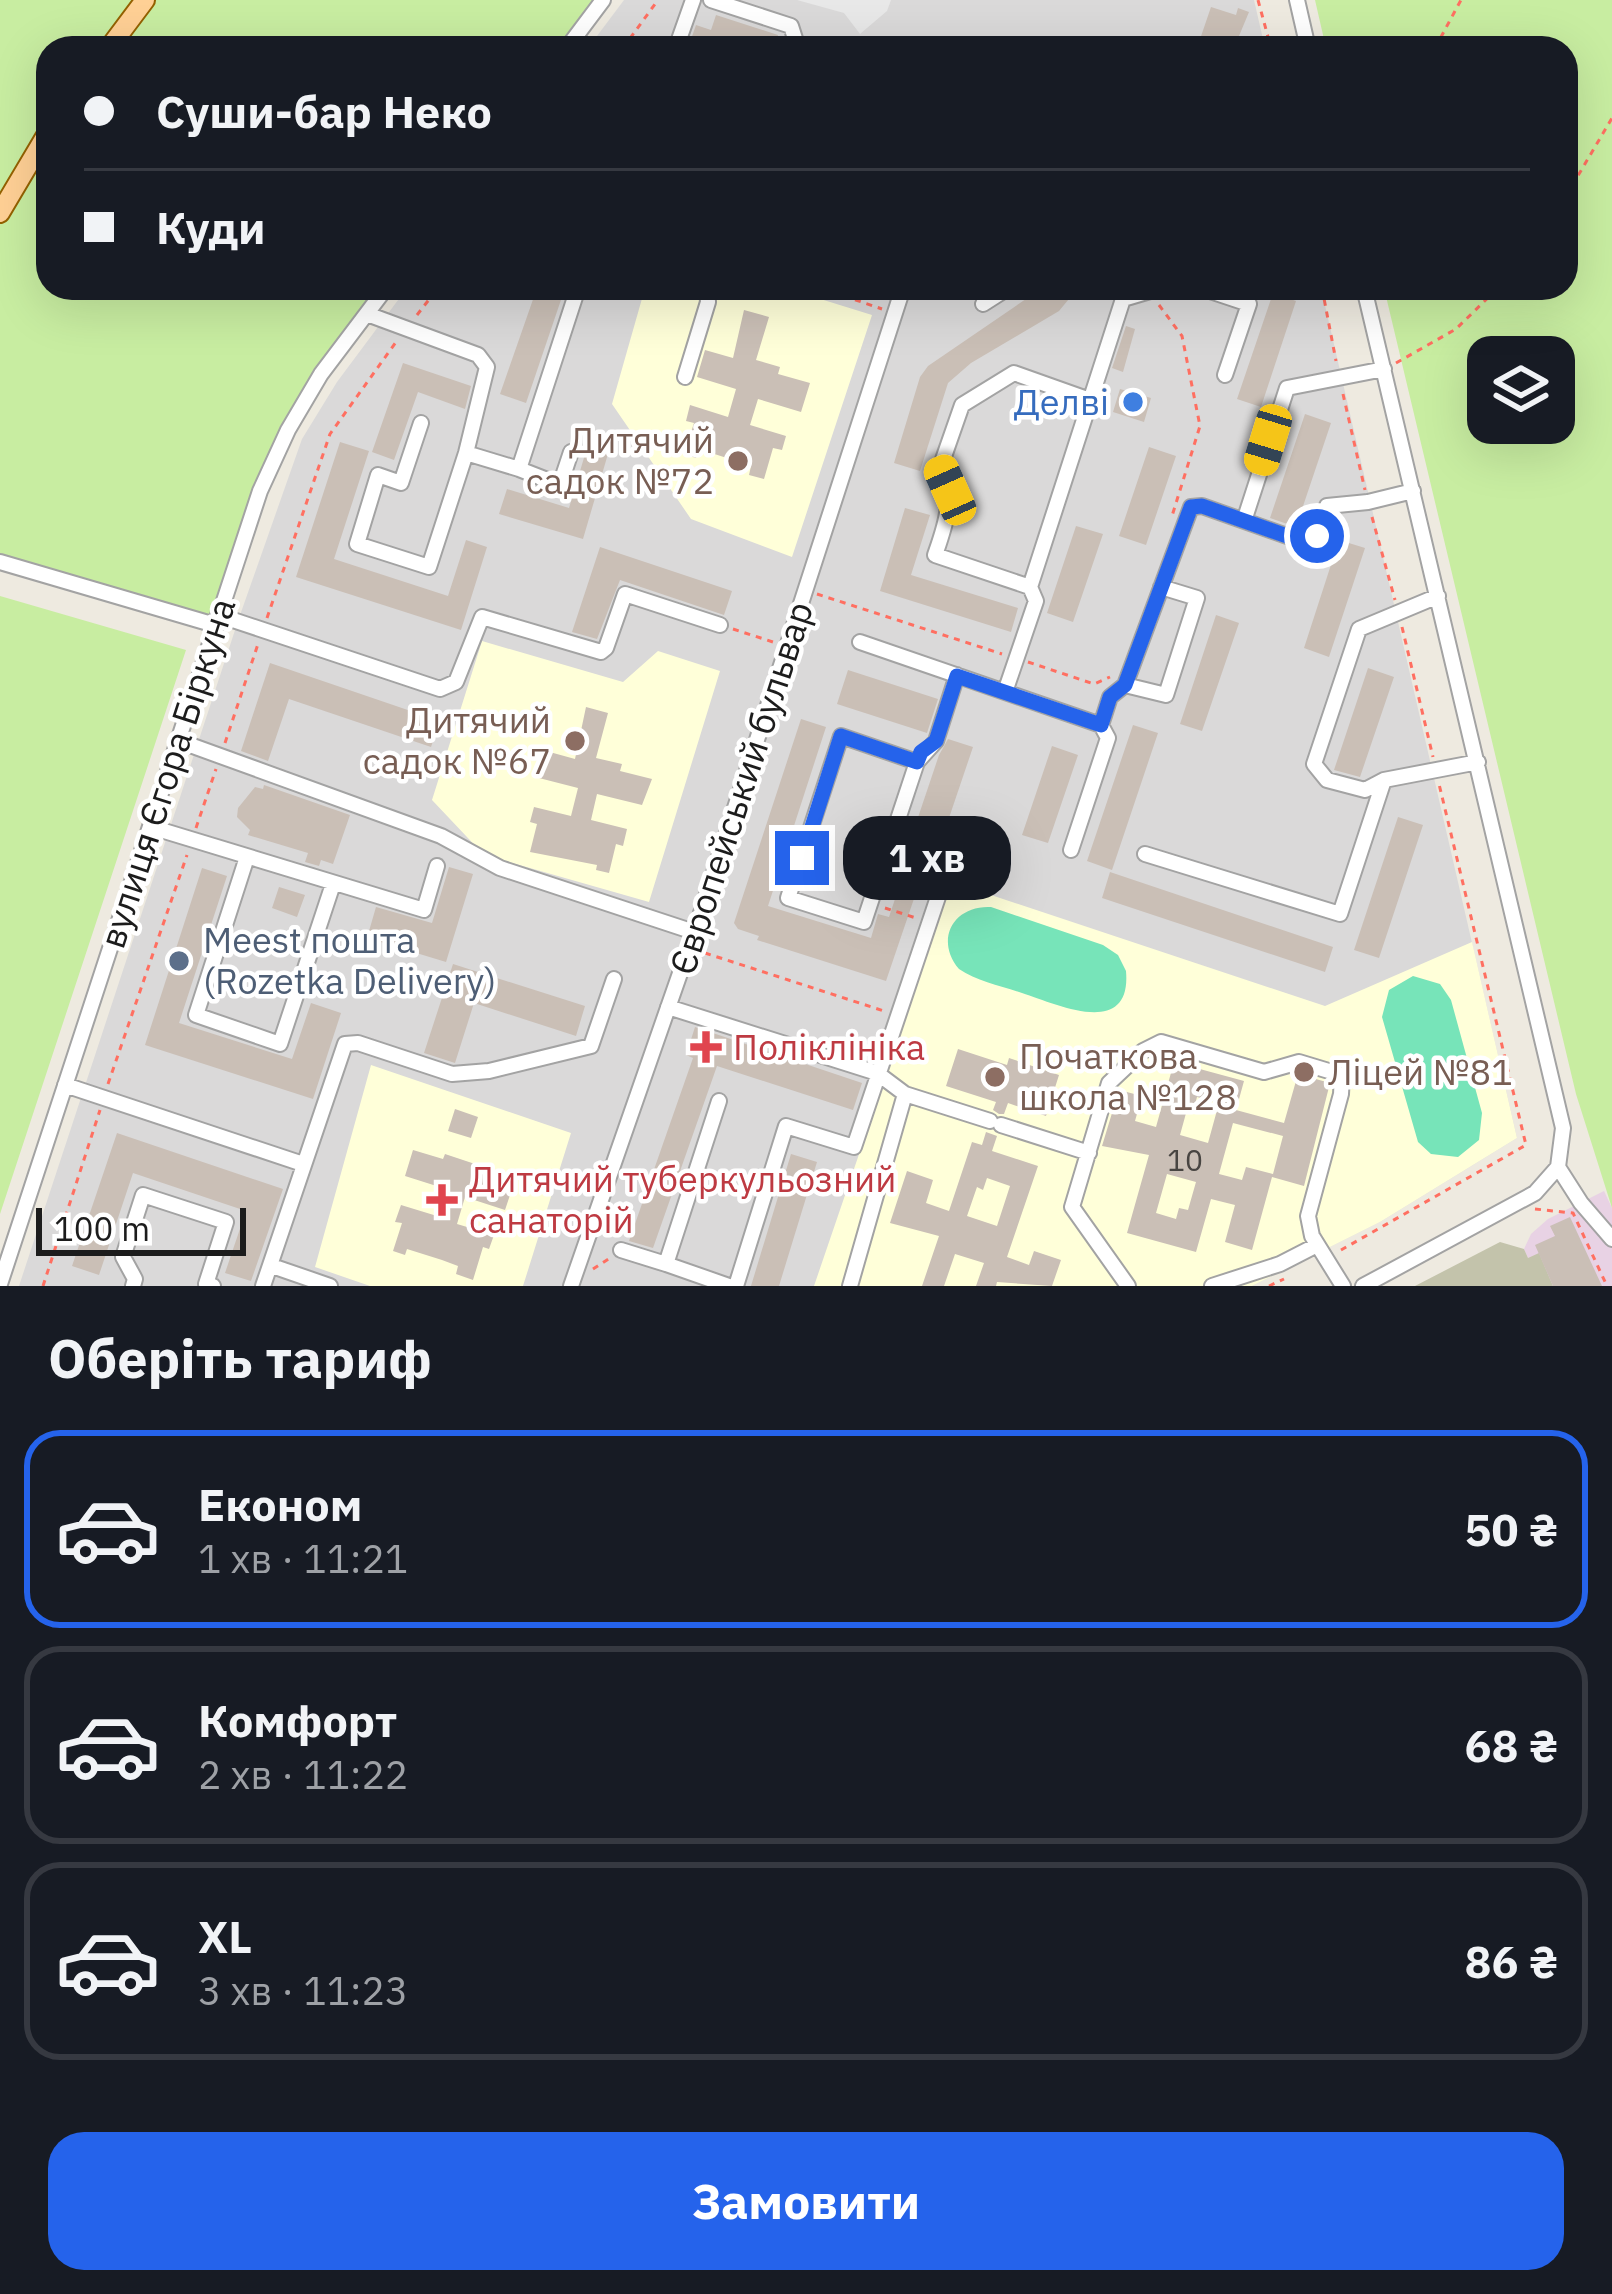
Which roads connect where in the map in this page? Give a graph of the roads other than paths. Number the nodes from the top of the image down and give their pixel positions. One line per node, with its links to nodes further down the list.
1 (145, 0): 6 (main road)
2 (603, 0): 7 (street)
3 (693, 0): 8 (street)
4 (711, 0): 9 (street)
5 (1297, 0): 10 (street)
6 (118, 36)
7 (577, 36)
8 (680, 36)
9 (794, 36)
10 (1305, 36)
11 (36, 152): 12 (main road)
12 (0, 213)
13 (377, 300): 22 (street, вулиця Єгора Біркуна)
14 (574, 300): 30 (street)
15 (708, 300): 25 (street)
16 (899, 300): 55 (street, Європейський бульвар)
17 (989, 300): 21 (street)
18 (1123, 300): 26 (street)
19 (1237, 300): 24 (street)
20 (1367, 300): 23 (street)
21 (983, 304)
22 (367, 314): 28 (street); 37 (street, вулиця Єгора Біркуна)
23 (1384, 369): 31 (street); 32 (street)
24 (1226, 375)
25 (685, 377)
26 (1090, 400): 34 (street); 34 (street)
27 (421, 423): 28 (street)
28 (466, 452): 30 (street)
29 (571, 452): 30 (street)
30 (519, 470)
31 (1413, 491): 32 (street); 36 (street)
32 (1244, 521): 35 (street)
33 (0, 562): 37 (street)
34 (1030, 587): 42 (street)
35 (1161, 587): 41 (street); 41 (street)
36 (1438, 596): 46 (street); 47 (street)
37 (217, 620): 38 (street); 44 (street, вулиця Єгора Біркуна)
38 (720, 625)
39 (860, 642): 40 (street)
40 (957, 676): 42 (street); 45 (street)
41 (1124, 678): 43 (street)
42 (1005, 692): 43 (street)
43 (1101, 725): 49 (street)
44 (178, 741): 48 (street, вулиця Єгора Біркуна); 55 (street)
45 (917, 762): 45 (street)
46 (1478, 762): 47 (street); 64 (street)
47 (1384, 780): 50 (street)
48 (151, 827): 51 (street); 59 (street, вулиця Єгора Біркуна)
49 (1071, 850)
50 (1145, 854)
51 (247, 857): 53 (street); 53 (street)
52 (437, 866): 53 (street)
53 (333, 884)
54 (939, 895): 58 (street)
55 (694, 932): 57 (street, Європейський бульвар)
56 (614, 979): 63 (street)
57 (668, 1007): 58 (street); 71 (street, Європейський бульвар)
58 (877, 1073): 60 (street); 76 (street)
59 (65, 1085): 63 (street); 70 (street, вулиця Єгора Біркуна)
60 (905, 1094): 62 (street); 77 (street)
61 (719, 1101): 68 (street)
62 (1089, 1153): 67 (street); 78 (street)
63 (303, 1164): 69 (street)
64 (1558, 1167): 65 (street); 81 (street)
65 (1612, 1239)
66 (621, 1250): 68 (street)
67 (1321, 1252): 79 (street); 80 (street)
68 (666, 1264): 76 (street)
69 (272, 1265): 74 (street); 75 (street)
70 (0, 1284)
71 (572, 1285)
72 (133, 1286): 73 (street)
73 (213, 1286)
74 (263, 1286)
75 (330, 1286)
76 (732, 1286)
77 (850, 1286)
78 (1127, 1286)
79 (1212, 1286)
80 (1343, 1286)
81 (1363, 1286)

